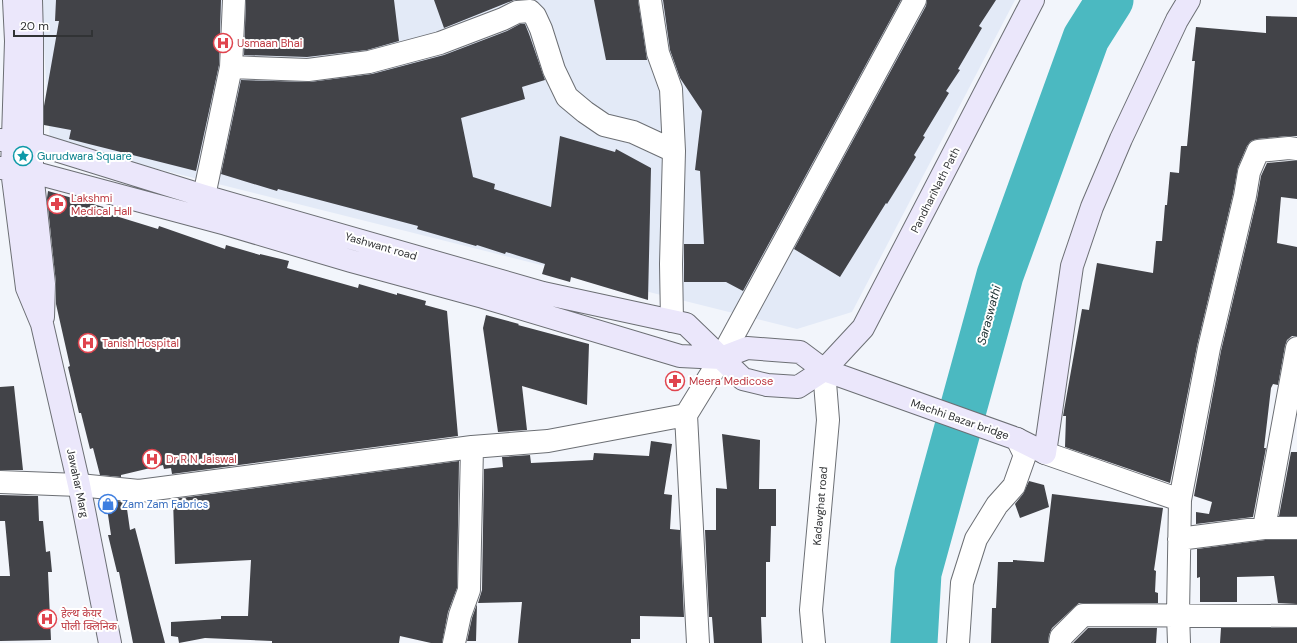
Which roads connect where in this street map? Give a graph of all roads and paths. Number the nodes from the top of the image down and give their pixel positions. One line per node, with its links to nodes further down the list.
1 (14, 0): 9 (main road)
2 (31, 0): 9 (main road)
3 (234, 0): 8 (street)
4 (650, 0): 11 (street)
5 (915, 0): 16 (street)
6 (1033, 0): 17 (main road, PandhariNath Path)
7 (1189, 0): 21 (main road)
8 (232, 67): 11 (street); 13 (street)
9 (15, 141): 12 (main road, Jawahar Marg); 13 (main road, Yashwant road)
10 (1297, 149): 24 (street)
11 (674, 151): 14 (street)
12 (15, 170): 16 (main road); 23 (main road, Jawahar Marg)
13 (204, 196): 14 (main road, Yashwant road)
14 (672, 321): 16 (main road, Yashwant road)
15 (1297, 348): 25 (street)
16 (721, 358): 17 (main road, Machhi Bazar bridge); 17 (main road, PandhariNath Path); 18 (street)
17 (824, 370): 19 (main road, Machhi Bazar bridge); 33 (street, Kadavghat road)
18 (686, 415): 20 (street); 32 (street)
19 (1017, 439): 21 (main road, Machhi Bazar bridge); 34 (street)
20 (472, 447): 23 (street); 31 (street)
21 (1045, 453): 24 (street)
22 (0, 482): 23 (street)
23 (79, 485): 30 (main road, Jawahar Marg)
24 (1180, 500): 27 (street)
25 (1264, 528): 26 (street); 27 (street)
26 (1297, 528)
27 (1179, 540): 28 (street)
28 (1178, 614): 29 (street); 35 (street); 36 (street)
29 (1297, 616)
30 (110, 643)
31 (454, 643)
32 (698, 643)
33 (814, 643)
34 (958, 643)
35 (1060, 643)
36 (1179, 643)

